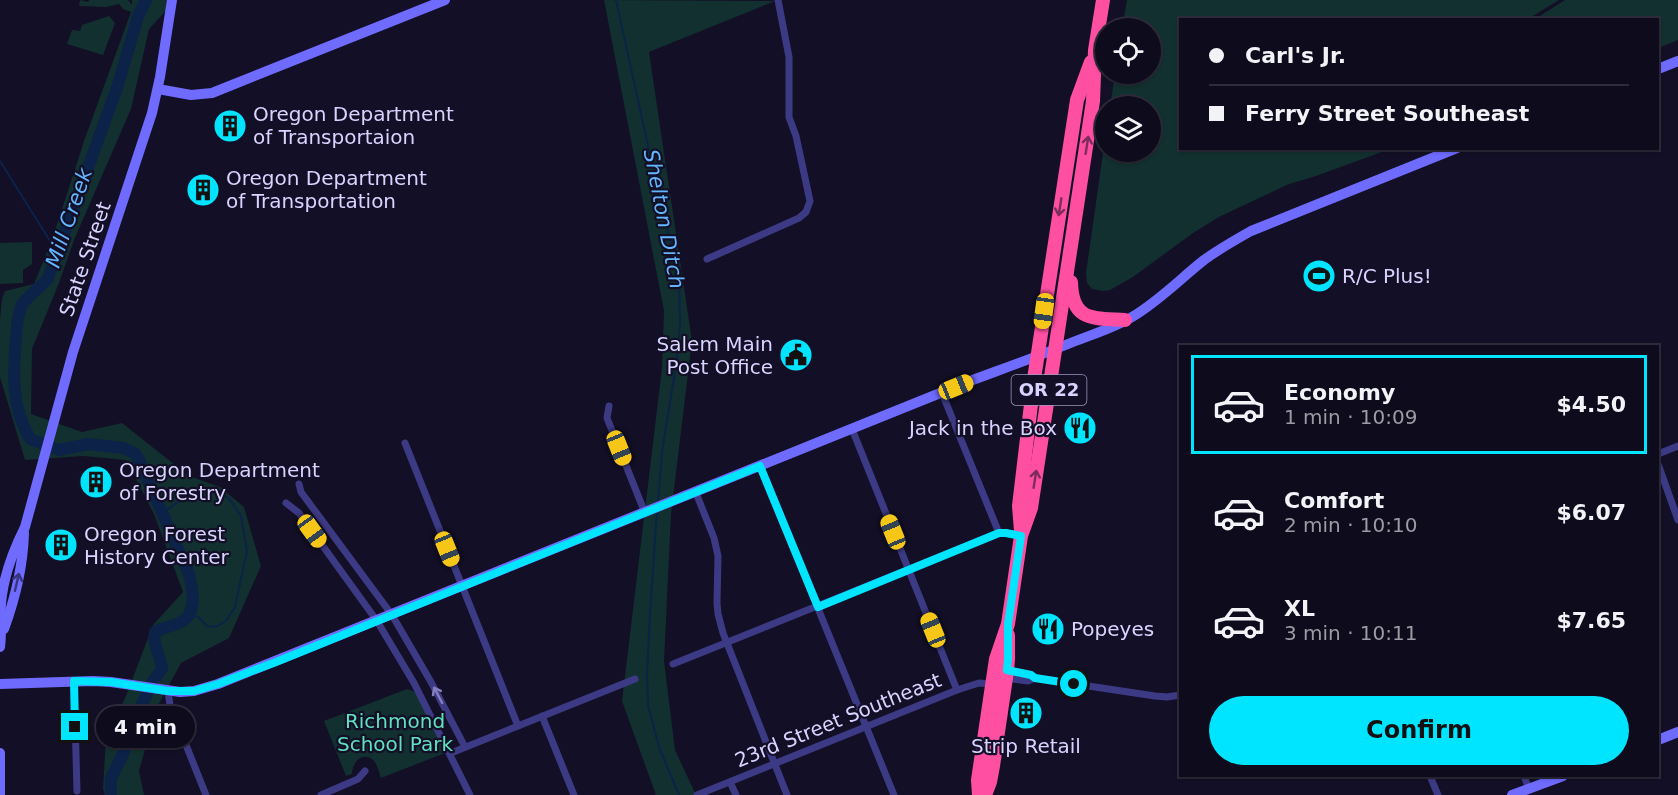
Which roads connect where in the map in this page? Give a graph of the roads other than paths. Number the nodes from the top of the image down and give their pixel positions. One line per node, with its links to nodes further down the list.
1 (445, 0): 9 (main road)
2 (778, 0): 12 (street)
3 (1104, 0): 5 (highway, OR 22)
4 (171, 2): 9 (main road, State Street)
5 (1101, 18)
6 (1095, 50): 11 (highway, OR 22, one-way to 6); 15 (highway, OR 22, one-way to 15)
7 (1678, 61): 8 (main road)
8 (1659, 69)
9 (158, 89): 37 (main road, State Street)
10 (1452, 150): 13 (main road)
11 (1072, 244): 13 (highway); 14 (highway, OR 22)
12 (707, 259)
13 (1125, 320): 14 (main road)
14 (1055, 350): 15 (main road); 30 (highway, OR 22, one-way to 14)
15 (1037, 357): 16 (main road); 30 (highway, OR 22)
16 (942, 393): 18 (main road); 29 (street)
17 (609, 406): 27 (street)
18 (852, 429): 22 (main road); 31 (street)
19 (405, 443): 32 (street)
20 (1678, 446): 21 (street)
21 (1659, 454)
22 (760, 466): 25 (main road); 33 (street)
23 (1659, 467): 28 (street)
24 (299, 484): 34 (street)
25 (696, 493): 27 (main road); 38 (street)
26 (286, 503): 35 (street)
27 (645, 513): 32 (main road)
28 (1678, 520)
29 (999, 533): 30 (street); 31 (street)
30 (1021, 536): 36 (highway, OR 22)
31 (909, 570): 33 (street); 45 (street)
32 (462, 586): 34 (main road); 50 (street)
33 (818, 607): 38 (street); 51 (street)
34 (392, 615): 35 (main road); 54 (street, one-way to 34)
35 (376, 621): 46 (main road); 56 (street)
36 (1008, 624): 40 (highway, OR 22); 44 (highway, OR 22)
37 (1, 641)
38 (727, 643): 39 (street); 57 (street)
39 (673, 664)
40 (1006, 674): 47 (street); 49 (highway, OR 22)
41 (635, 679): 48 (street)
42 (74, 681): 43 (main road); 46 (main road); 64 (street)
43 (0, 684)
44 (992, 684): 45 (street, 23rd Street Southeast); 49 (highway); 74 (highway, OR 22)
45 (957, 690): 51 (street, 23rd Street Southeast)
46 (168, 691): 66 (street)
47 (1179, 695)
48 (542, 716): 50 (street); 69 (street)
49 (999, 718): 75 (highway, OR 22)
50 (518, 726): 54 (street)
51 (867, 727): 57 (street, 23rd Street Southeast); 73 (street)
52 (1678, 732): 53 (main road)
53 (1659, 740)
54 (465, 747): 56 (street)
55 (0, 753): 65 (main road)
56 (451, 753): 68 (street)
57 (775, 763): 62 (street, 23rd Street Southeast); 72 (street)
58 (365, 771): 67 (street)
59 (1430, 777): 76 (street)
60 (1524, 777): 63 (street)
61 (1560, 777): 63 (main road)
62 (730, 782): 70 (street, 23rd Street Southeast); 71 (street)
63 (1529, 789): 77 (main road)
64 (77, 791)
65 (0, 795)
66 (206, 795)
67 (321, 795)
68 (470, 795)
69 (573, 795)
70 (697, 795)
71 (736, 795)
72 (788, 795)
73 (894, 795)
74 (979, 795)
75 (985, 795)
76 (1438, 795)
77 (1512, 795)

